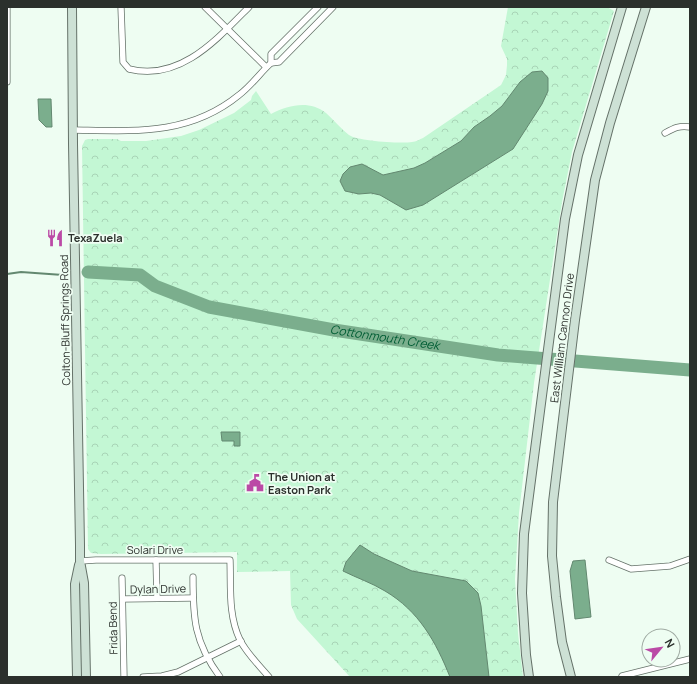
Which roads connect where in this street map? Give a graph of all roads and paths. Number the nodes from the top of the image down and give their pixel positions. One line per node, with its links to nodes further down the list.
1 (7, 7): 15 (street)
2 (72, 7): 17 (street, Colton-Bluff Springs Road)
3 (121, 7): 11 (street)
4 (205, 7): 11 (street)
5 (249, 7): 11 (street)
6 (318, 7): 13 (street)
7 (333, 7): 13 (street)
8 (622, 7): 12 (street, East William Cannon Drive)
9 (628, 7): 12 (street, East William Cannon Drive)
10 (646, 7): 39 (street, East William Cannon Drive)
11 (227, 29): 14 (street)
12 (606, 59): 38 (street, East William Cannon Drive)
13 (271, 63): 14 (street)
14 (266, 68): 17 (street)
15 (7, 82)
16 (690, 126): 18 (street)
17 (73, 130): 22 (street, Colton-Bluff Springs Road)
18 (665, 133)
19 (690, 559): 21 (street)
20 (156, 560): 22 (street, Solari Drive); 25 (street); 28 (street, Solari Drive)
21 (610, 560)
22 (80, 561): 32 (street, Colton-Bluff Springs Road); 33 (street, Colton-Bluff Springs Road)
23 (193, 577): 26 (street)
24 (122, 578): 27 (street, Frida Bend)
25 (157, 598): 26 (street, Dylan Drive); 27 (street, Dylan Drive)
26 (193, 598): 29 (street)
27 (123, 599): 34 (street, Frida Bend)
28 (241, 641): 29 (street); 37 (street)
29 (207, 658): 35 (street); 36 (street)
30 (690, 659): 31 (street)
31 (623, 676)
32 (76, 677)
33 (86, 677)
34 (124, 677)
35 (142, 677)
36 (220, 677)
37 (269, 677)
38 (529, 677)
39 (571, 677)

